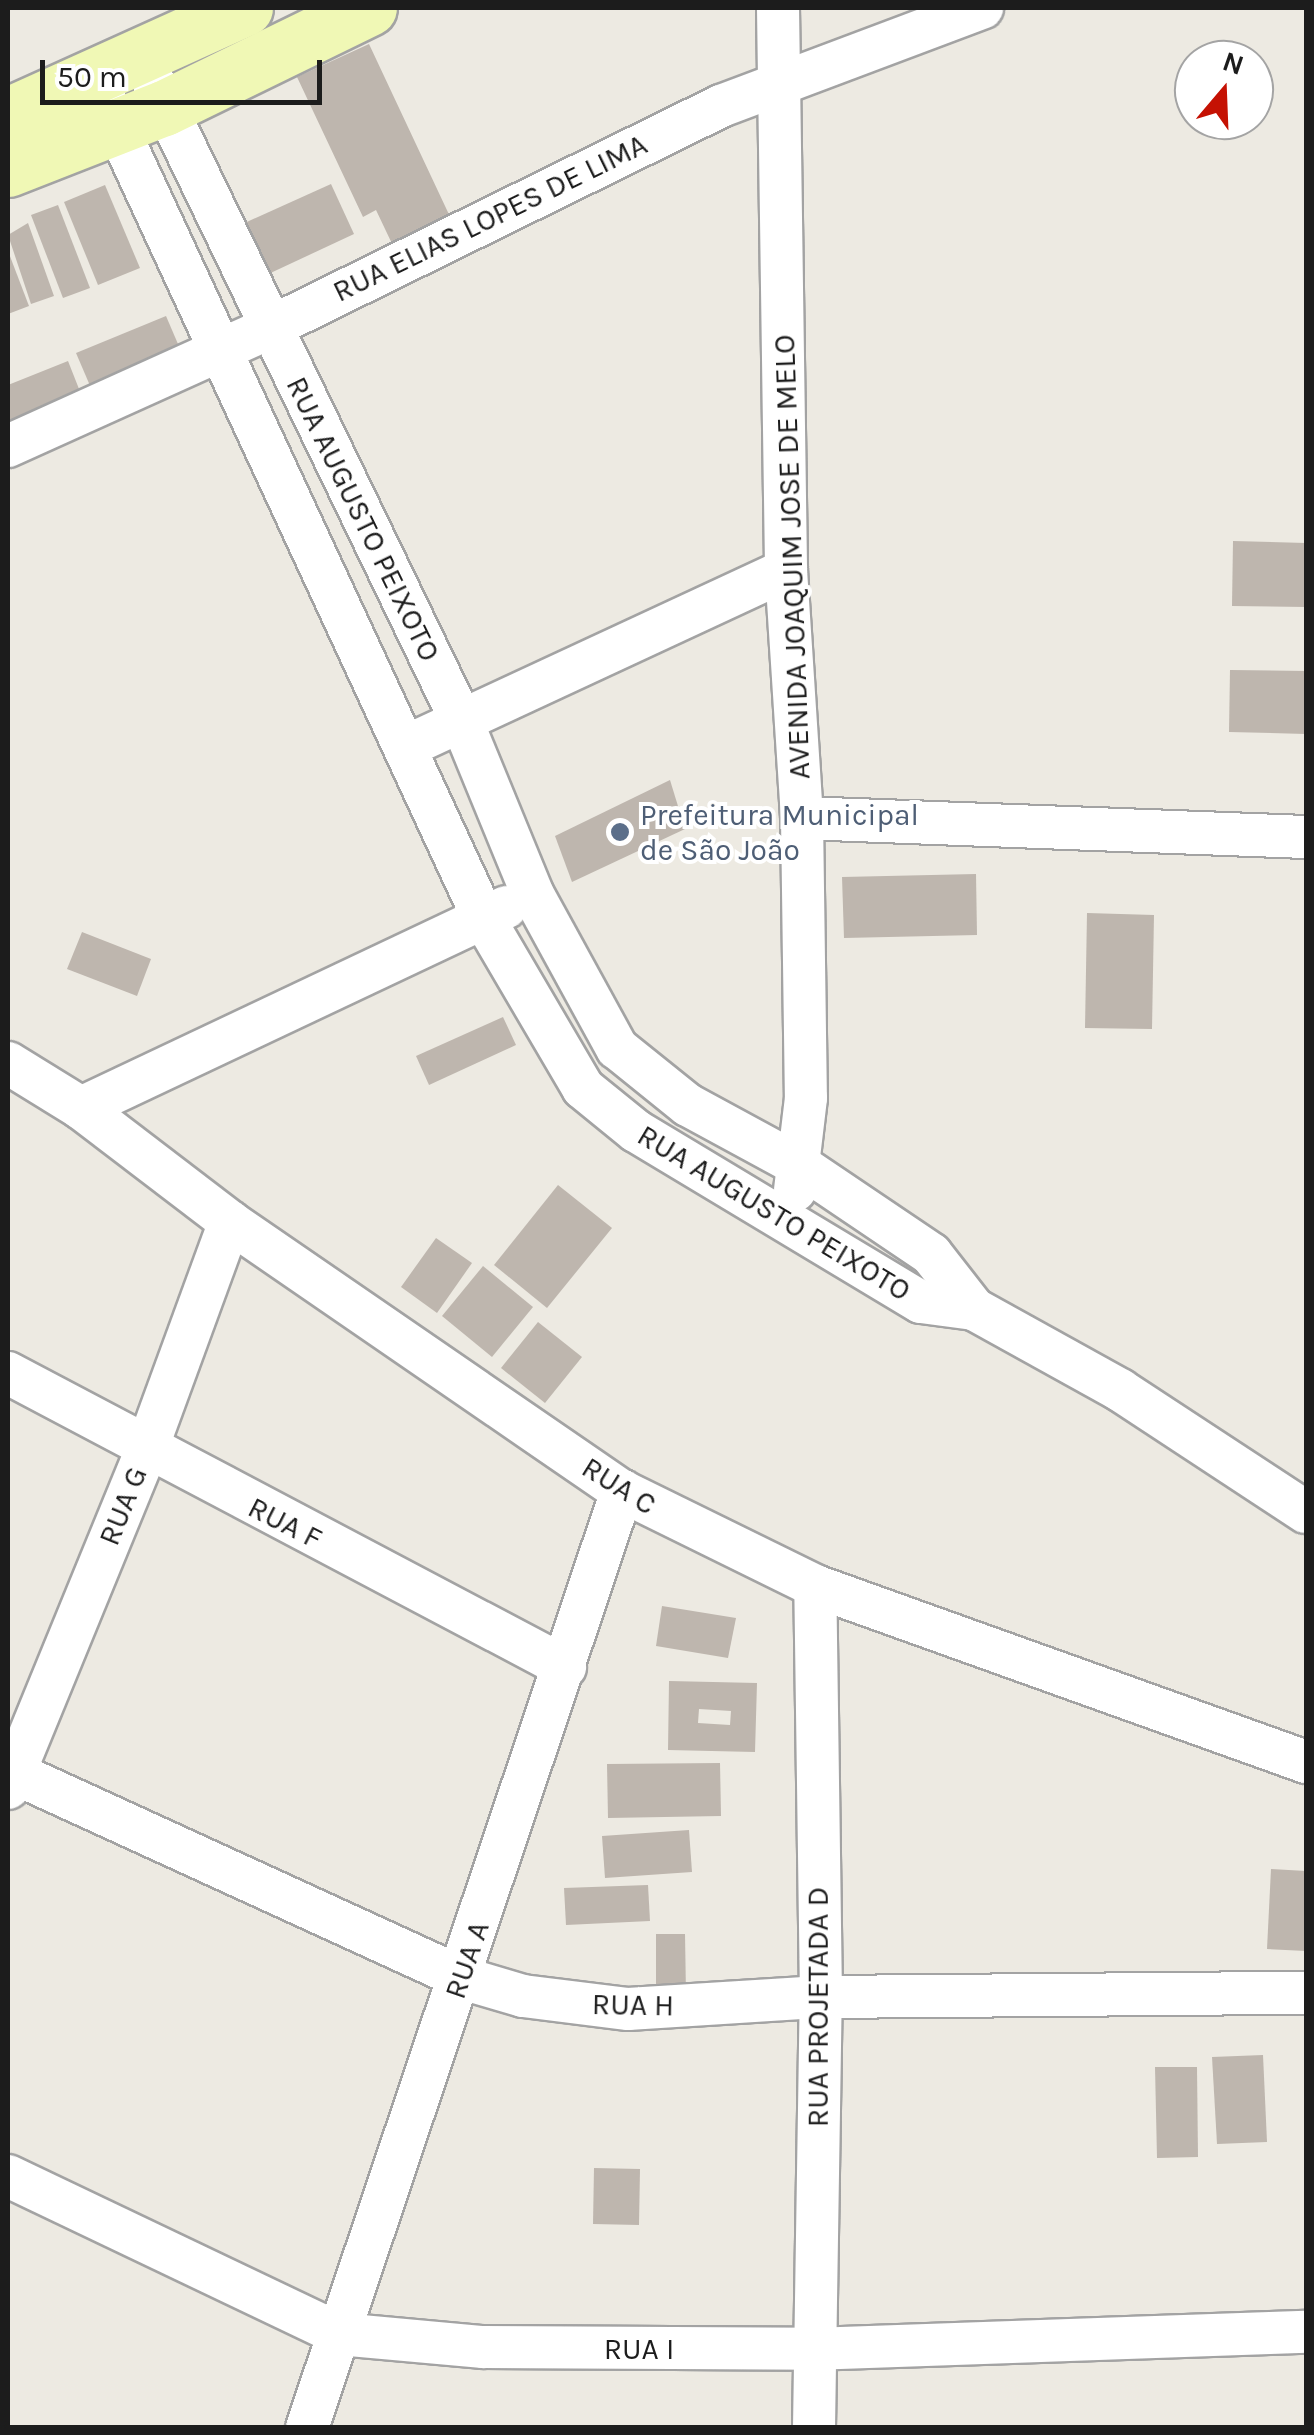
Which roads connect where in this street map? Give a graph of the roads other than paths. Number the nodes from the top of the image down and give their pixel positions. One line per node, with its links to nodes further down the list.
1 (245, 8): 5 (street)
2 (369, 8): 8 (street)
3 (778, 8): 6 (street, AVENIDA JOAQUIM JOSE DE MELO)
4 (982, 8): 6 (street, RUA ELIAS LOPES DE LIMA)
5 (118, 66): 7 (street); 8 (street)
6 (779, 84): 10 (street, RUA ELIAS LOPES DE LIMA); 13 (street, AVENIDA JOAQUIM JOSE DE MELO)
7 (8, 116)
8 (140, 118): 9 (street); 10 (street, RUA AUGUSTO PEIXOTO); 11 (street, RUA AUGUSTO PEIXOTO)
9 (8, 169)
10 (269, 328): 11 (street, RUA ELIAS LOPES DE LIMA); 14 (street, RUA AUGUSTO PEIXOTO)
11 (222, 347): 12 (street, RUA ELIAS LOPES DE LIMA); 15 (street, RUA AUGUSTO PEIXOTO)
12 (8, 446)
13 (786, 570): 14 (street); 16 (street, AVENIDA JOAQUIM JOSE DE MELO)
14 (462, 722): 15 (street); 18 (street, RUA AUGUSTO PEIXOTO)
15 (405, 748): 19 (street, RUA AUGUSTO PEIXOTO)
16 (802, 818): 17 (street); 22 (street, AVENIDA JOAQUIM JOSE DE MELO)
17 (1306, 837)
18 (532, 893): 19 (street); 22 (street, RUA AUGUSTO PEIXOTO)
19 (484, 919): 21 (street); 23 (street, RUA AUGUSTO PEIXOTO)
20 (8, 1064): 21 (street, RUA C)
21 (81, 1108): 24 (street, RUA C)
22 (802, 1167): 23 (street, AVENIDA JOAQUIM JOSE DE MELO); 25 (street, RUA AUGUSTO PEIXOTO)
23 (786, 1219): 25 (street, RUA AUGUSTO PEIXOTO)
24 (230, 1222): 27 (street, RUA G); 28 (street, RUA C)
25 (974, 1308): 29 (street)
26 (8, 1373): 27 (street, RUA F)
27 (146, 1451): 31 (street, RUA F); 33 (street, RUA G)
28 (622, 1491): 30 (street, RUA C); 31 (street, RUA A)
29 (1306, 1512)
30 (815, 1586): 32 (street, RUA C); 36 (street, RUA PROJETADA D)
31 (565, 1667): 34 (street, RUA A)
32 (1306, 1762)
33 (9, 1777): 34 (street, RUA H)
34 (462, 1978): 36 (street, RUA H); 39 (street, RUA A)
35 (1306, 1993): 36 (street, RUA H)
36 (820, 1997): 40 (street, RUA PROJETADA D)
37 (8, 2176): 39 (street, RUA I)
38 (1306, 2332): 40 (street, RUA I)
39 (339, 2334): 40 (street, RUA I); 41 (street, RUA A)
40 (814, 2349): 42 (street, RUA PROJETADA D)
41 (308, 2428)
42 (814, 2428)

